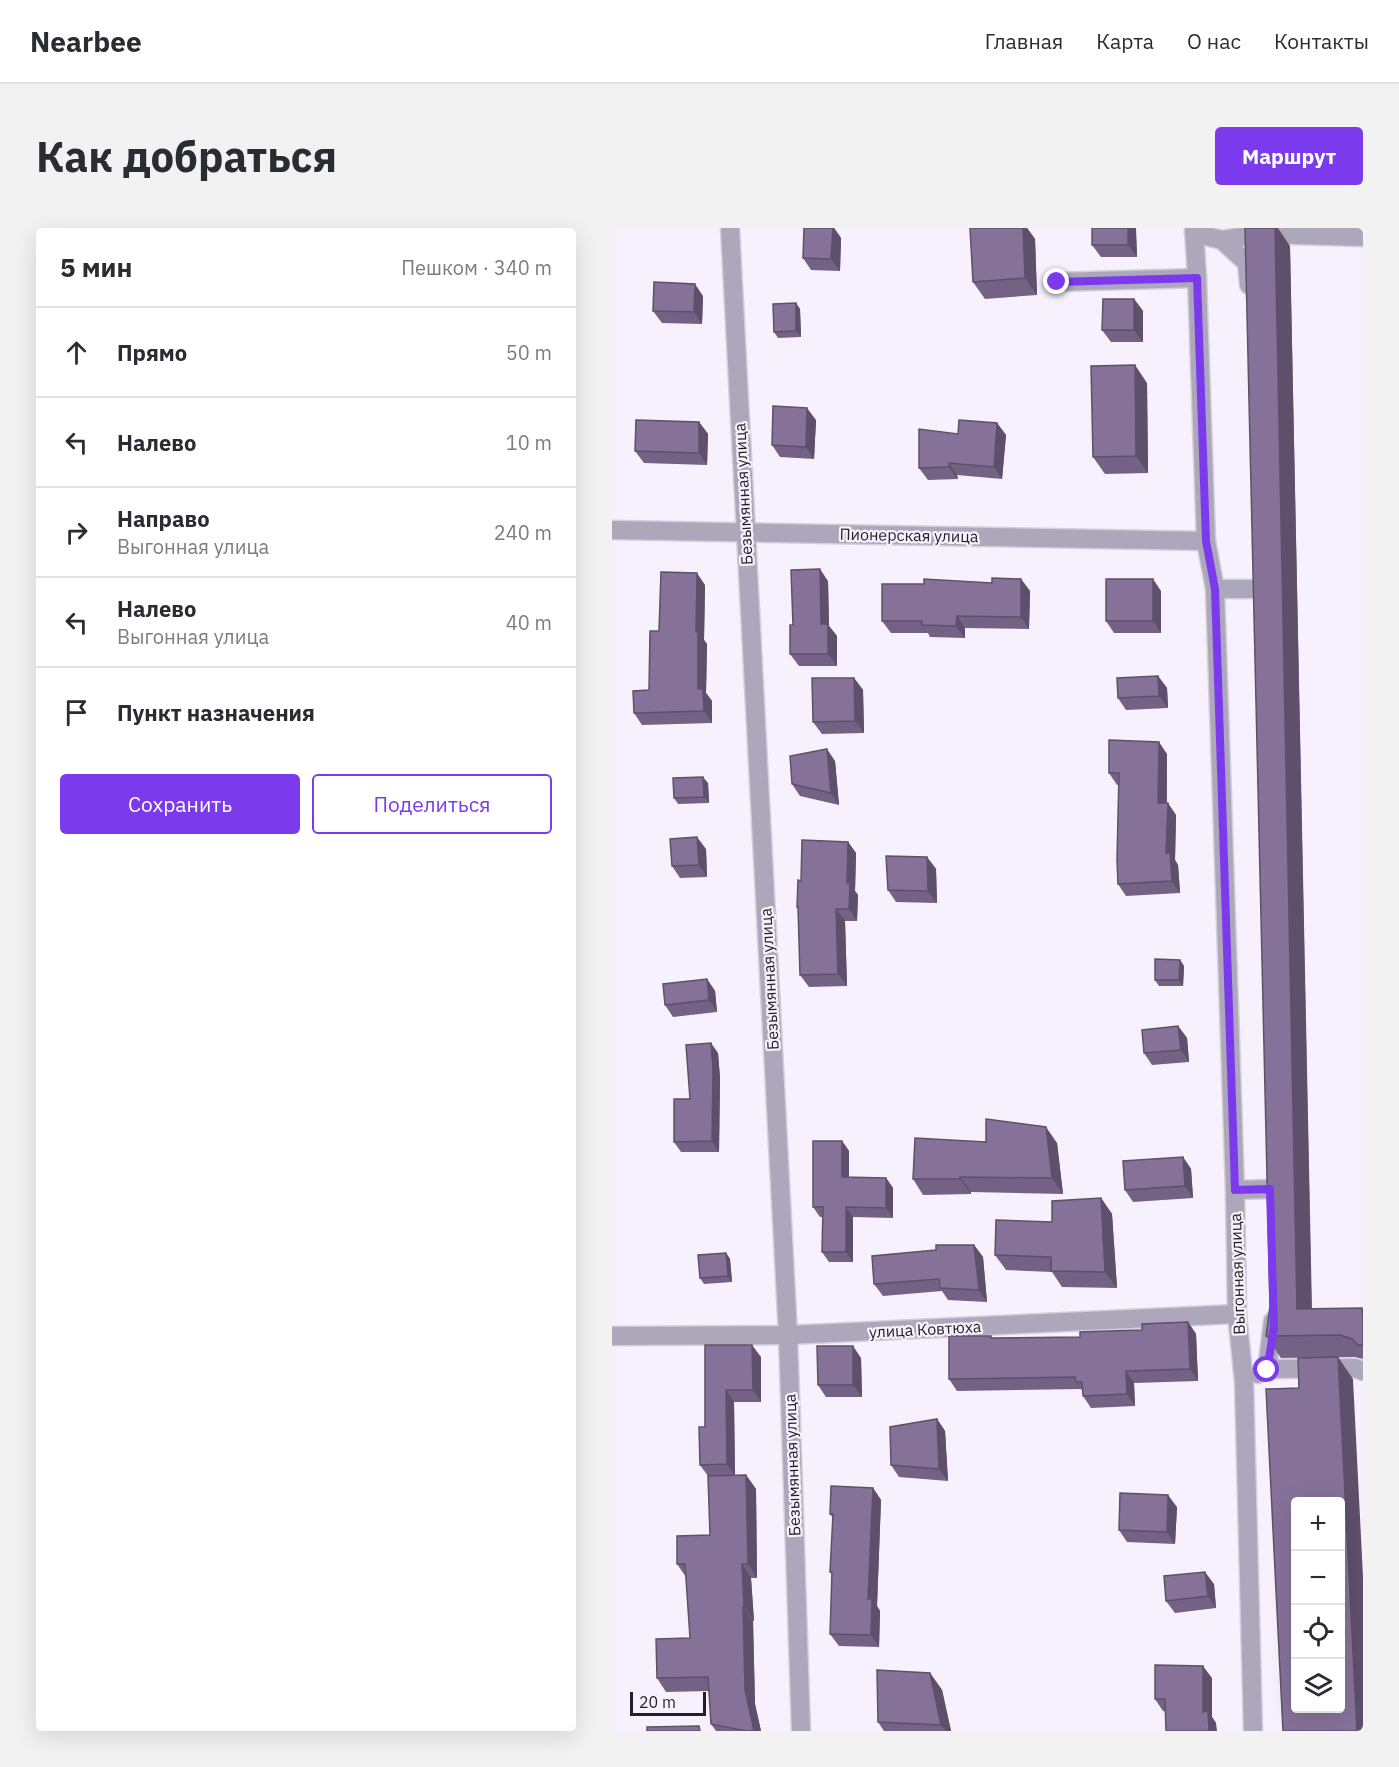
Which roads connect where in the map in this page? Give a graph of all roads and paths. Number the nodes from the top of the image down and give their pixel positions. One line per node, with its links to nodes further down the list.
1 (730, 228): 9 (street, Безымянная улица)
2 (1194, 231): 4 (street); 5 (street, Выгонная улица)
3 (1363, 237): 4 (street)
4 (1222, 240): 7 (street)
5 (1197, 278): 6 (street); 10 (street, Выгонная улица)
6 (1057, 282)
7 (1251, 306)
8 (612, 530): 9 (street, Пионерская улица)
9 (745, 532): 10 (street, Пионерская улица); 17 (street, Безымянная улица)
10 (1206, 541): 11 (street, Выгонная улица)
11 (1215, 589): 12 (street); 14 (street, Выгонная улица)
12 (1257, 589)
13 (1270, 1189): 14 (street)
14 (1235, 1190): 16 (street, Выгонная улица)
15 (1273, 1305): 19 (street)
16 (1237, 1314): 17 (street, улица Ковтюха); 21 (street, Выгонная улица)
17 (788, 1335): 18 (street, улица Ковтюха); 22 (street, Безымянная улица)
18 (612, 1336)
19 (1267, 1370): 20 (street); 21 (street)
20 (1363, 1371)
21 (1244, 1382): 23 (street, Выгонная улица)
22 (801, 1731)
23 (1253, 1731)

